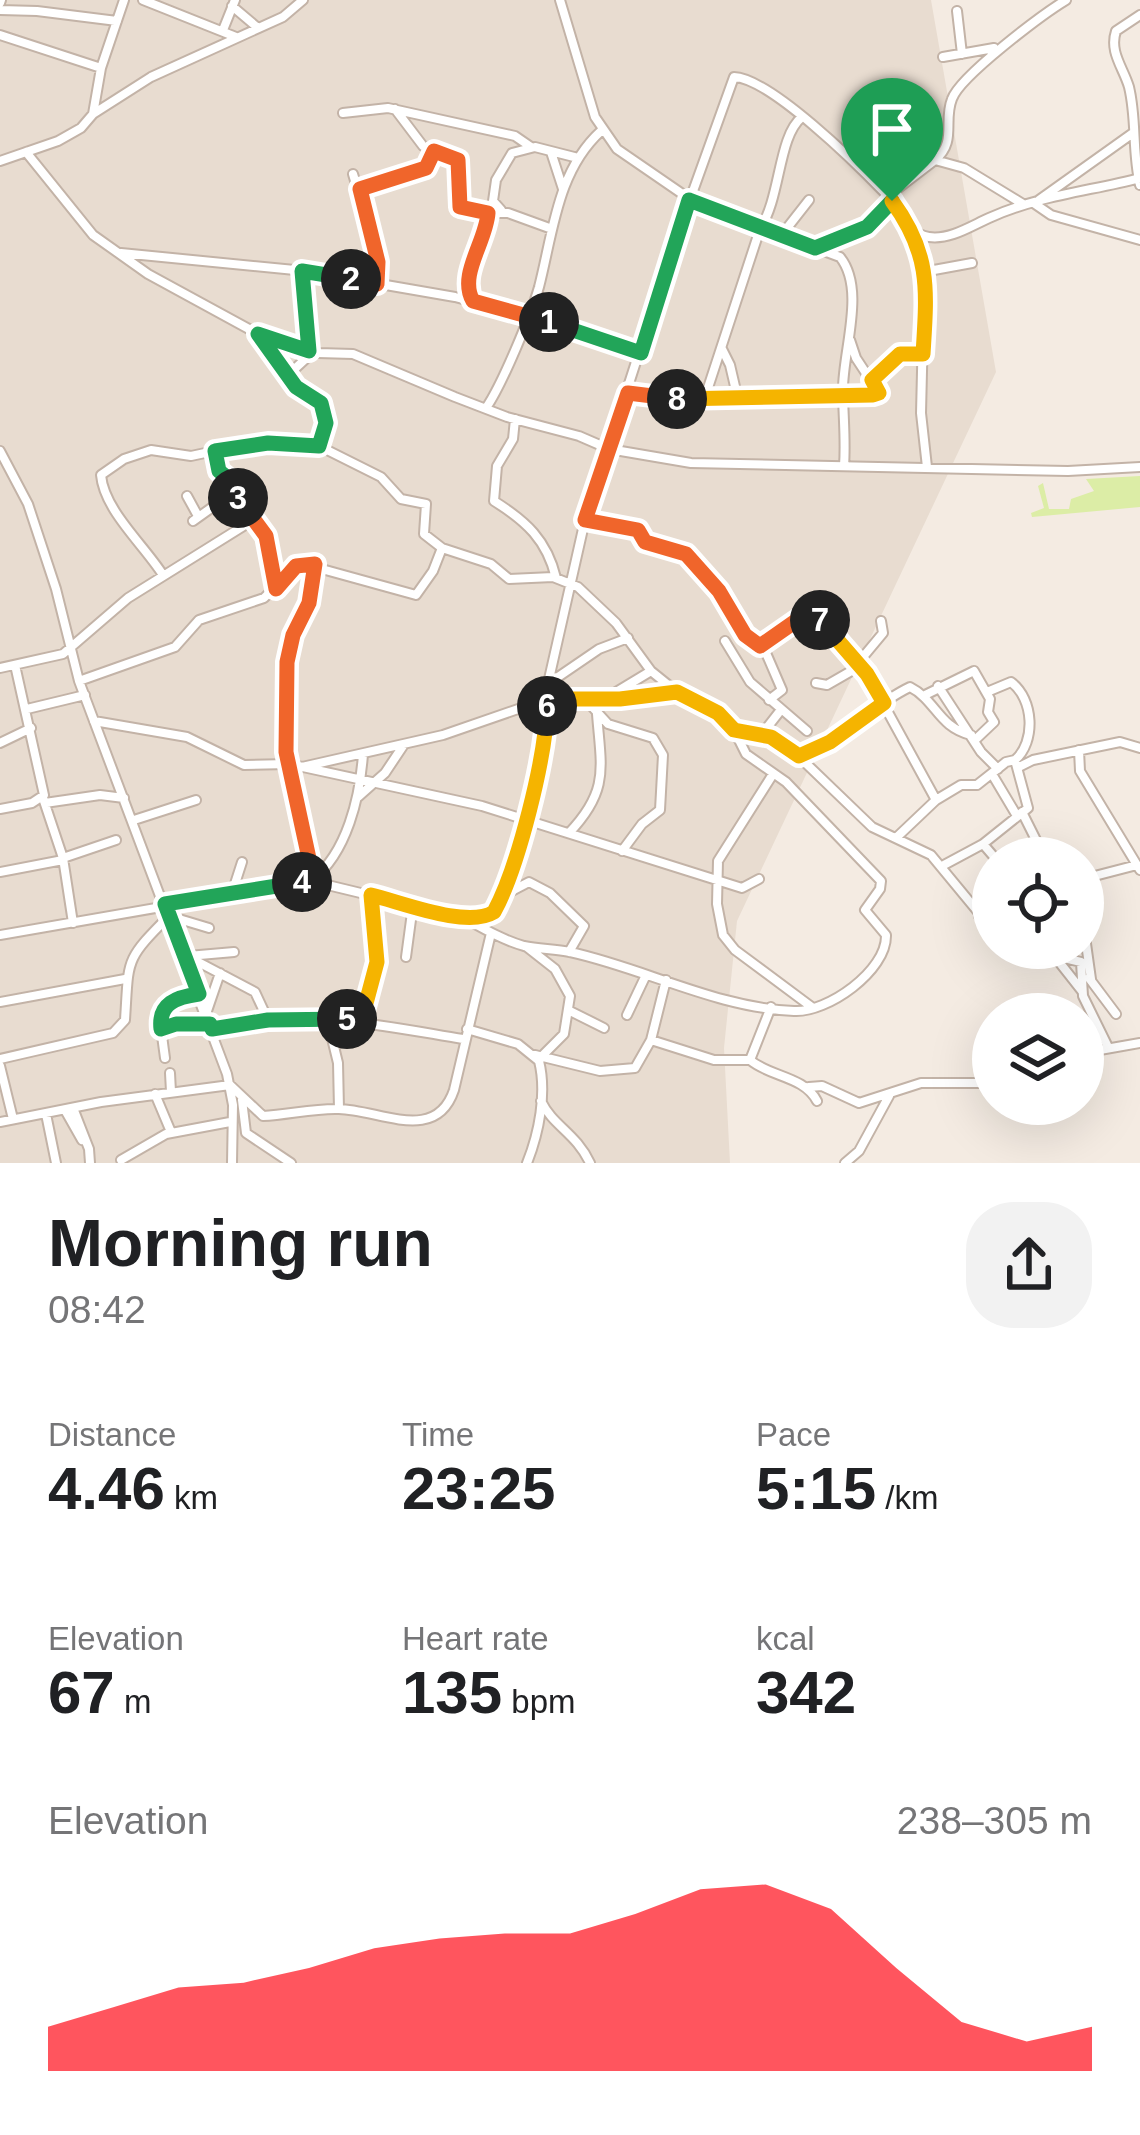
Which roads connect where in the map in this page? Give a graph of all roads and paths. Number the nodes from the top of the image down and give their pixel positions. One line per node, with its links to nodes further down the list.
1 (70, 0): 11 (street)
2 (124, 0): 12 (street)
3 (143, 0): 14 (street)
4 (303, 0): 13 (street)
5 (560, 0): 25 (street)
6 (1066, 0): 17 (street)
7 (233, 3): 13 (street); 14 (street)
8 (0, 4): 11 (street)
9 (957, 11): 18 (street)
10 (1140, 14): 26 (street)
11 (66, 15): 12 (street)
12 (117, 21): 20 (street)
13 (258, 28): 16 (street)
14 (223, 30): 16 (street)
15 (0, 35): 20 (street)
16 (237, 38): 23 (street)
17 (998, 48): 18 (street); 32 (street)
18 (962, 54): 19 (street)
19 (943, 57)
20 (101, 68): 23 (street)
21 (395, 109): 22 (street); 27 (street); 29 (street)
22 (343, 113)
23 (93, 114): 30 (street)
24 (802, 118): 38 (street); 39 (street); 45 (street)
25 (601, 131): 31 (street); 39 (street)
26 (1132, 133): 35 (street); 41 (street)
27 (531, 147): 28 (street); 42 (street)
28 (551, 150): 31 (street); 37 (street)
29 (434, 151): 36 (street); 43 (street)
30 (26, 152): 33 (street); 50 (street)
31 (578, 158): 37 (street)
32 (935, 160): 38 (street); 41 (street)
33 (0, 161)
34 (353, 174): 36 (street)
35 (1139, 180): 41 (street)
36 (360, 189): 54 (street)
37 (563, 189): 44 (street)
38 (890, 199): 46 (street); 49 (street)
39 (689, 200): 45 (street); 61 (street)
40 (809, 200): 47 (street)
41 (1032, 203): 46 (street); 48 (street)
42 (502, 212): 43 (street); 44 (street)
43 (488, 213): 55 (street)
44 (552, 229): 56 (street)
45 (760, 229): 47 (street); 59 (street)
46 (916, 233): 53 (street)
47 (780, 237): 49 (street)
48 (1140, 241)
49 (815, 248): 57 (street)
50 (118, 253): 52 (street); 58 (street)
51 (972, 263): 53 (street)
52 (302, 271): 54 (street); 60 (street)
53 (923, 272): 62 (street)
54 (377, 284): 55 (street)
55 (473, 301): 56 (street)
56 (528, 316): 61 (street); 69 (street)
57 (848, 333): 64 (street); 67 (street)
58 (258, 334): 60 (street); 63 (street)
59 (721, 348): 66 (street); 68 (street)
60 (311, 351): 63 (street); 69 (street)
61 (641, 353): 65 (street)
62 (923, 354): 64 (street); 77 (street)
63 (288, 375): 71 (street)
64 (872, 380): 67 (street)
65 (628, 393): 68 (street); 72 (street)
66 (737, 395): 67 (street); 68 (street)
67 (842, 395): 75 (street)
68 (704, 400)
69 (486, 408): 70 (street)
70 (515, 419): 72 (street); 85 (street)
71 (319, 446): 73 (street); 82 (street)
72 (609, 449): 75 (street); 81 (street)
73 (215, 451): 79 (street); 84 (street)
74 (0, 452): 91 (street)
75 (844, 466): 77 (street)
76 (1140, 466): 77 (street)
77 (927, 467)
78 (188, 496): 79 (street)
79 (240, 503): 80 (street)
80 (254, 520): 84 (street); 87 (street)
81 (585, 520): 86 (street); 92 (street)
82 (442, 548): 83 (street); 85 (street)
83 (315, 564): 87 (street); 125 (street)
84 (164, 575): 91 (street)
85 (556, 578): 86 (street)
86 (570, 582): 89 (street); 97 (street)
87 (276, 589): 98 (street)
88 (881, 621): 94 (street)
89 (628, 638): 96 (street); 97 (street)
90 (725, 641): 108 (street)
91 (72, 644): 93 (street); 98 (street)
92 (760, 646): 94 (street); 108 (street)
93 (15, 665): 95 (street); 110 (street)
94 (859, 665): 99 (street); 109 (street)
95 (0, 668)
96 (650, 671): 101 (street); 105 (street)
97 (549, 679): 106 (street)
98 (80, 681): 103 (street)
99 (816, 683)
100 (938, 686): 102 (street); 104 (street); 118 (street)
101 (677, 692): 105 (street); 115 (street)
102 (987, 692): 118 (street); 126 (street)
103 (85, 695): 110 (street); 113 (street)
104 (923, 696): 109 (street); 118 (street)
105 (607, 698): 107 (street)
106 (547, 699): 107 (street); 120 (street); 140 (street)
107 (585, 699): 112 (street)
108 (770, 700): 111 (street)
109 (884, 703): 124 (street); 135 (street)
110 (27, 709): 114 (street)
111 (780, 710): 116 (street); 117 (street)
112 (597, 712): 141 (street); 146 (street)
113 (94, 721): 125 (street); 132 (street)
114 (32, 728): 119 (street); 136 (street)
115 (734, 730): 117 (street); 129 (street)
116 (807, 731)
117 (762, 734): 124 (street)
118 (973, 737): 128 (street)
119 (0, 743)
120 (403, 745): 123 (street); 131 (street)
121 (1140, 748): 122 (street)
122 (1079, 750): 126 (street); 151 (street)
123 (363, 754): 127 (street); 130 (street)
124 (799, 756): 142 (street)
125 (289, 764): 127 (street); 156 (street)
126 (1017, 764): 128 (street); 138 (street)
127 (302, 767): 130 (street)
128 (995, 771): 135 (street); 138 (street)
129 (772, 773): 155 (street); 187 (street)
130 (360, 779): 131 (street); 133 (street)
131 (375, 782): 133 (street); 140 (street)
132 (126, 799): 136 (street); 139 (street)
133 (357, 799): 156 (street)
134 (196, 800): 139 (street)
135 (936, 800): 142 (street)
136 (44, 801): 137 (street); 148 (street)
137 (0, 809)
138 (1020, 814): 143 (street); 144 (street)
139 (134, 820): 160 (street)
140 (525, 820): 141 (street); 159 (street)
141 (569, 833): 146 (street)
142 (897, 837): 150 (street)
143 (992, 837)
144 (1033, 837)
145 (116, 840): 148 (street)
146 (622, 850): 155 (street)
147 (972, 850): 150 (street)
148 (63, 859): 152 (street); 165 (street)
149 (242, 862): 157 (street)
150 (942, 866): 162 (street)
151 (1139, 867): 153 (street)
152 (0, 872)
153 (1104, 874)
154 (759, 879): 155 (street)
155 (715, 880): 187 (street)
156 (310, 881): 157 (street); 158 (street)
157 (231, 894): 160 (street)
158 (371, 895): 161 (street); 194 (street)
159 (502, 895): 164 (street); 171 (street)
160 (165, 904): 163 (street); 165 (street)
161 (413, 905): 164 (street); 173 (street)
162 (972, 907)
163 (169, 916): 166 (street); 172 (street); 181 (street)
164 (464, 918): 167 (street)
165 (73, 922): 168 (street)
166 (209, 928)
167 (491, 933): 169 (street); 198 (street)
168 (0, 935)
169 (526, 946): 171 (street); 188 (street)
170 (234, 952): 172 (street)
171 (569, 952): 178 (street)
172 (184, 955): 177 (street); 180 (street)
173 (406, 957)
174 (1065, 969): 183 (street)
175 (1083, 969): 179 (street)
176 (1086, 969): 179 (street)
177 (217, 971): 180 (street); 189 (street); 193 (street)
178 (646, 975): 182 (street); 191 (street)
179 (1087, 976): 183 (street); 190 (street)
180 (192, 977): 184 (street)
181 (124, 979): 185 (street); 206 (street)
182 (666, 980): 186 (street); 199 (street)
183 (1082, 991): 201 (street)
184 (199, 994): 189 (street); 197 (street)
185 (0, 1002)
186 (771, 1007): 187 (street); 205 (street)
187 (813, 1008)
188 (570, 1011): 196 (street); 203 (street)
189 (207, 1012): 195 (street)
190 (1116, 1014)
191 (627, 1015)
192 (327, 1018): 193 (street); 194 (street); 218 (street)
193 (268, 1020): 195 (street)
194 (361, 1022): 198 (street)
195 (211, 1027): 197 (street); 209 (street)
196 (604, 1028)
197 (161, 1029): 204 (street)
198 (465, 1034): 203 (street); 218 (street)
199 (651, 1040): 203 (street); 205 (street)
200 (1140, 1043): 201 (street)
201 (1108, 1047): 202 (street)
202 (1104, 1048)
203 (538, 1056): 215 (street)
204 (165, 1058)
205 (750, 1060): 210 (street)
206 (0, 1063): 220 (street)
207 (170, 1073): 211 (street)
208 (972, 1082): 213 (street)
209 (230, 1084): 211 (street); 214 (street); 222 (street)
210 (809, 1088): 213 (street); 216 (street)
211 (171, 1092): 212 (street)
212 (155, 1094): 217 (street); 223 (street)
213 (890, 1095): 231 (street)
214 (242, 1098): 218 (street); 228 (street)
215 (540, 1100): 229 (street); 230 (street)
216 (817, 1100)
217 (69, 1109): 219 (street); 226 (street)
218 (339, 1109)
219 (46, 1114): 220 (street); 225 (street)
220 (13, 1119): 221 (street)
221 (0, 1122)
222 (230, 1123): 223 (street); 227 (street)
223 (171, 1132): 224 (street)
224 (121, 1160)
225 (56, 1163)
226 (90, 1163)
227 (232, 1163)
228 (291, 1163)
229 (527, 1163)
230 (590, 1163)
231 (845, 1163)

